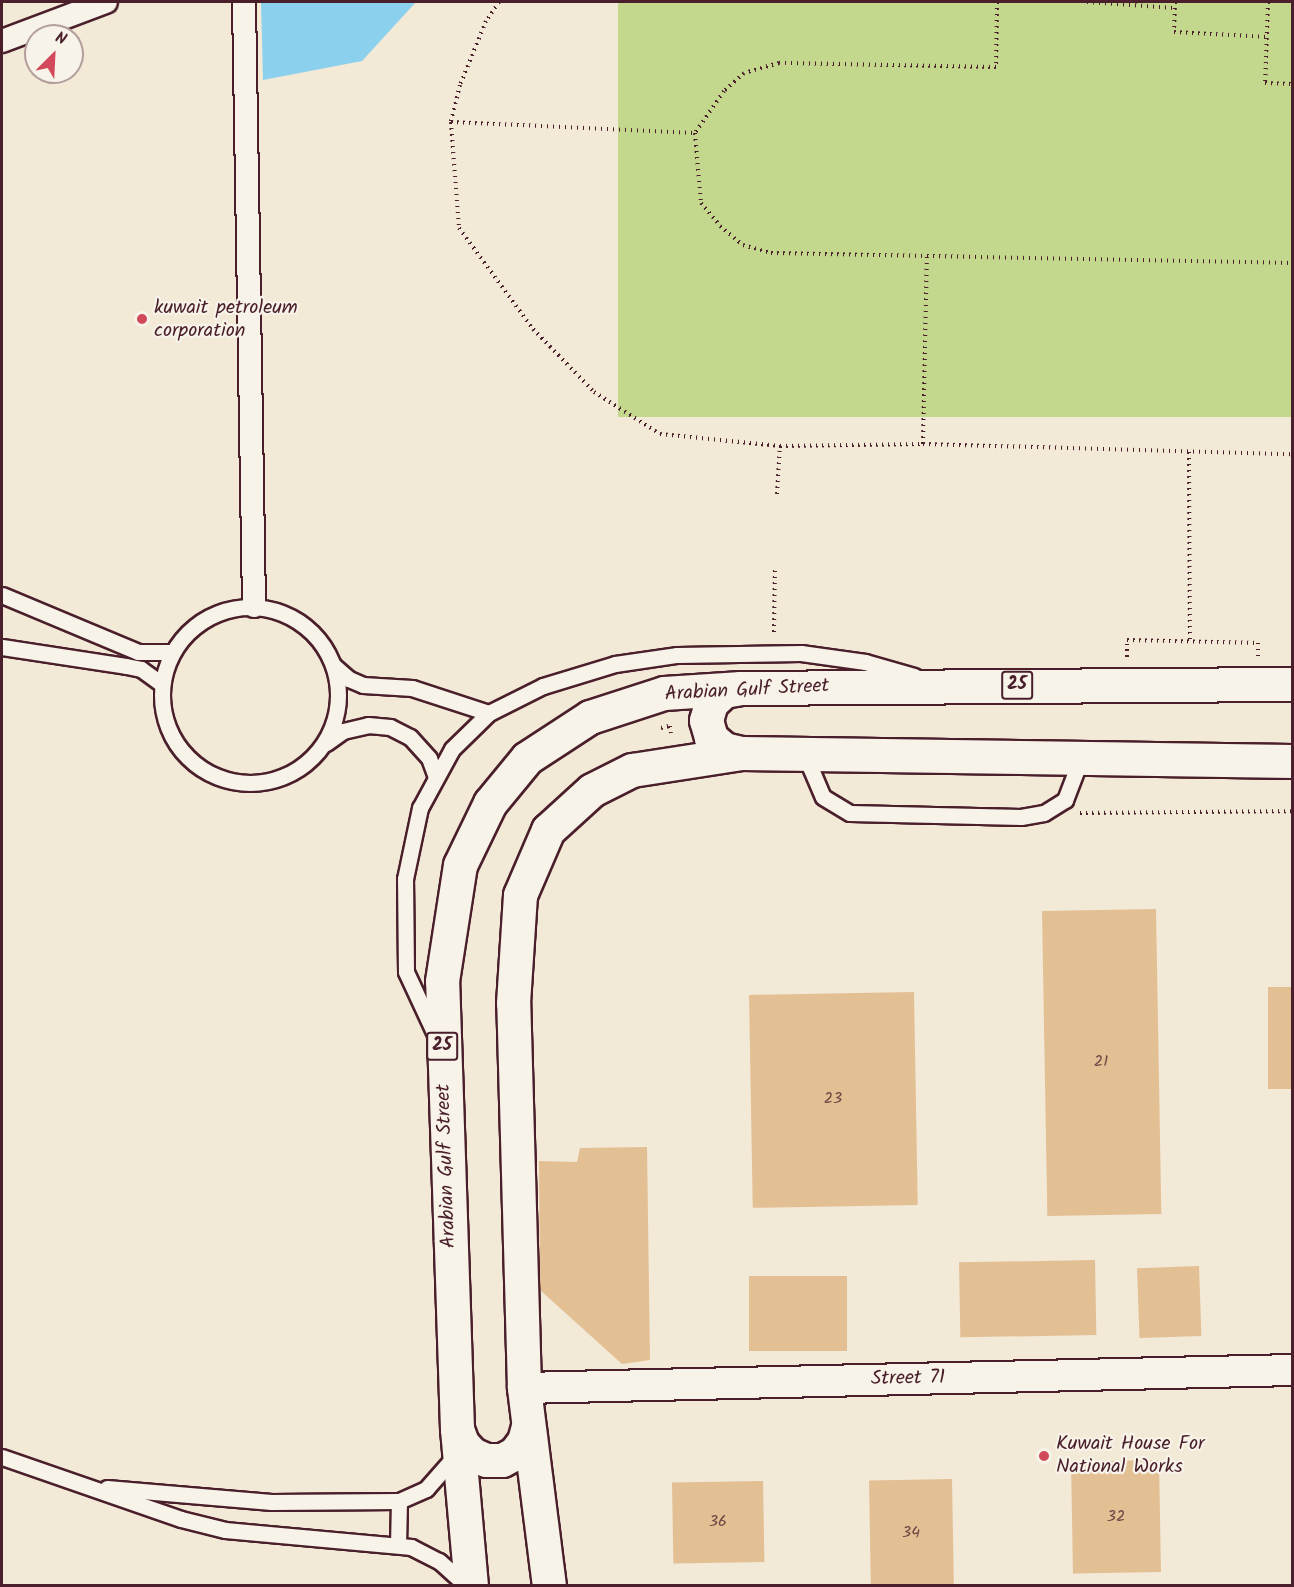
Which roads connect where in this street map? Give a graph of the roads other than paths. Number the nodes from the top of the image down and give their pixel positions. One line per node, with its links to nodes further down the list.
1 (106, 2): 3 (street)
2 (244, 2): 5 (street)
3 (2, 41)
4 (2, 595): 7 (lane)
5 (254, 606): 7 (lane); 8 (lane)
6 (2, 647): 9 (lane)
7 (172, 652): 9 (lane)
8 (334, 666): 13 (lane); 14 (lane)
9 (162, 684): 14 (lane)
10 (1293, 684): 11 (main road, Arabian Gulf Street / 25)
11 (945, 686): 12 (main road, Arabian Gulf Street / 25); 13 (lane)
12 (741, 688): 15 (main road); 20 (main road, Arabian Gulf Street / 25)
13 (489, 713): 19 (lane)
14 (324, 745): 19 (lane)
15 (742, 753): 16 (main road); 22 (main road)
16 (811, 754): 17 (main road); 17 (lane)
17 (1081, 758): 18 (main road)
18 (1293, 762)
19 (436, 777): 20 (lane)
20 (442, 1047): 24 (main road, Arabian Gulf Street / 25)
21 (1293, 1370): 22 (street, Street 71)
22 (524, 1388): 23 (main road)
23 (528, 1426): 24 (main road); 31 (main road)
24 (458, 1440): 27 (lane); 30 (main road, Arabian Gulf Street / 25)
25 (2, 1457): 26 (lane)
26 (77, 1484): 27 (lane); 28 (lane)
27 (399, 1501): 28 (lane)
28 (398, 1545): 29 (lane)
29 (467, 1586)
30 (471, 1586)
31 (549, 1586)

